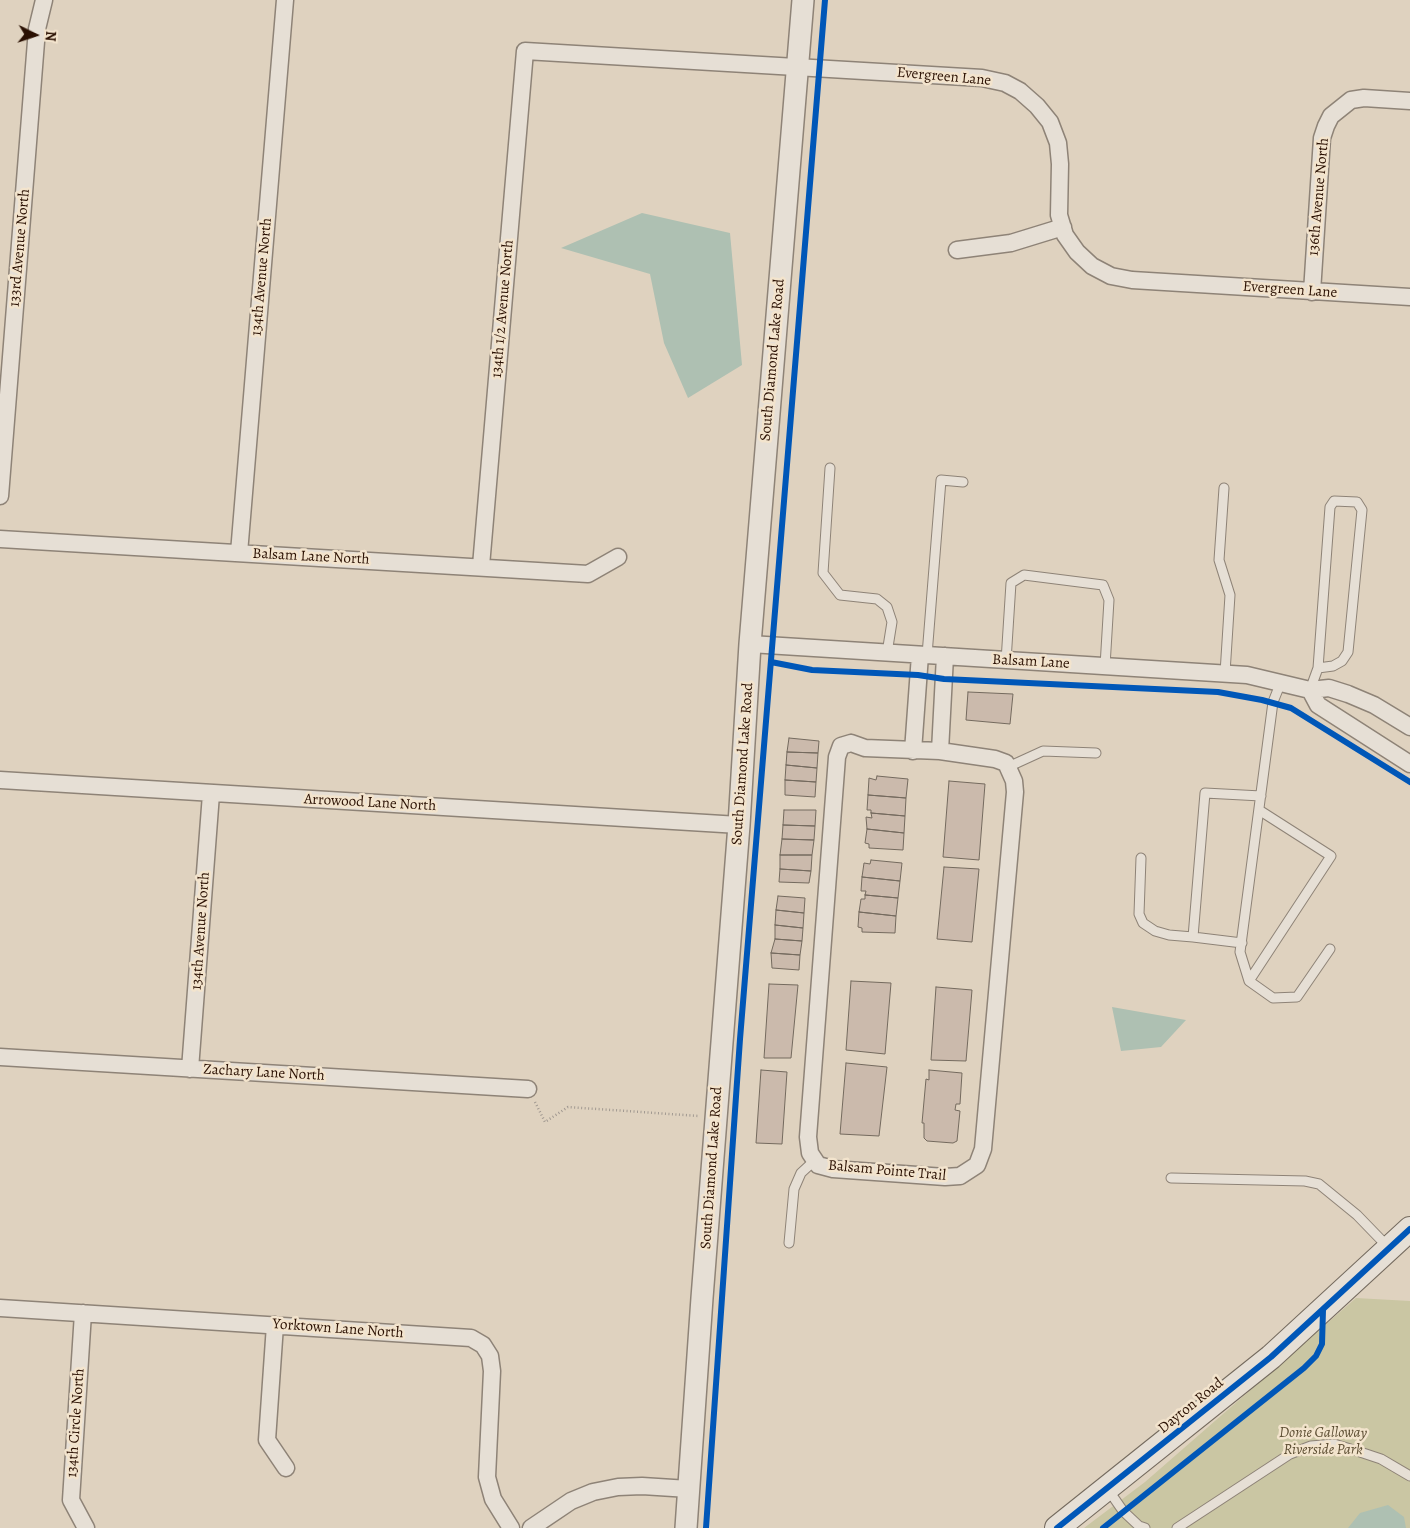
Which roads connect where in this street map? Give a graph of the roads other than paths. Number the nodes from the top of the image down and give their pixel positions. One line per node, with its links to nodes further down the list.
1 (44, 0): 14 (street, 133rd Avenue North)
2 (285, 0): 16 (street, 134th Avenue North)
3 (803, 0): 5 (street, South Diamond Lake Road)
4 (525, 51): 5 (street, Evergreen Lane); 18 (street, 134th 1/2 Avenue North)
5 (797, 67): 7 (street, Evergreen Lane); 19 (street, South Diamond Lake Road)
6 (1410, 101): 9 (street, 136th Avenue North)
7 (1063, 227): 8 (street); 9 (street, Evergreen Lane)
8 (957, 250)
9 (1312, 292): 10 (street, Evergreen Lane)
10 (1410, 297)
11 (830, 468): 20 (lane)
12 (963, 482): 21 (lane)
13 (1224, 488): 26 (lane)
14 (0, 496)
15 (0, 538): 16 (street, Balsam Lane North)
16 (239, 553): 18 (street, Balsam Lane North)
17 (618, 557): 18 (street, Balsam Lane North)
18 (481, 566)
19 (750, 644): 20 (street, Balsam Lane); 39 (street, South Diamond Lake Road)
20 (887, 653): 21 (street, Balsam Lane)
21 (923, 655): 22 (street, Balsam Lane); 30 (street)
22 (945, 656): 23 (street, Balsam Lane); 31 (street)
23 (1006, 661): 24 (street, Balsam Lane); 24 (lane)
24 (1105, 666): 26 (street, Balsam Lane)
25 (1318, 668): 25 (lane); 28 (lane)
26 (1225, 673): 27 (street, Balsam Lane)
27 (1281, 682): 28 (street, Balsam Lane); 37 (lane)
28 (1310, 690): 29 (street, Balsam Lane); 33 (street)
29 (1410, 727)
30 (913, 751): 31 (street, Balsam Pointe Trail); 48 (street, Balsam Pointe Trail)
31 (940, 751): 34 (street, Balsam Pointe Trail)
32 (1096, 753): 34 (lane)
33 (1410, 764)
34 (1008, 767): 48 (street, Balsam Pointe Trail)
35 (0, 780): 36 (street, Arrowood Lane North)
36 (212, 794): 39 (street, Arrowood Lane North); 46 (street, 134th Avenue North)
37 (1261, 796): 38 (lane); 41 (lane)
38 (1259, 810): 42 (lane); 44 (lane)
39 (739, 825): 59 (street, South Diamond Lake Road)
40 (1141, 858): 41 (lane)
41 (1193, 937): 42 (lane)
42 (1242, 943): 44 (lane)
43 (1330, 949): 44 (lane)
44 (1249, 981)
45 (0, 1057): 46 (street, Zachary Lane North)
46 (190, 1069): 47 (street, Zachary Lane North)
47 (528, 1089)
48 (814, 1161): 51 (lane)
49 (1171, 1178): 52 (lane)
50 (1410, 1229): 52 (main road, Dayton Road)
51 (789, 1243)
52 (1390, 1249): 58 (main road, Dayton Road)
53 (0, 1308): 54 (street, Yorktown Lane North)
54 (84, 1313): 55 (street, Yorktown Lane North); 60 (street, 134th Circle North)
55 (275, 1325): 56 (street); 61 (street, Yorktown Lane North)
56 (286, 1468)
57 (1410, 1476): 66 (lane)
58 (1107, 1488): 64 (main road, Dayton Road); 65 (lane)
59 (689, 1489): 62 (street); 63 (street, South Diamond Lake Road)
60 (86, 1528)
61 (511, 1528)
62 (531, 1528)
63 (686, 1528)
64 (1057, 1528)
65 (1145, 1528)
66 (1177, 1528)

